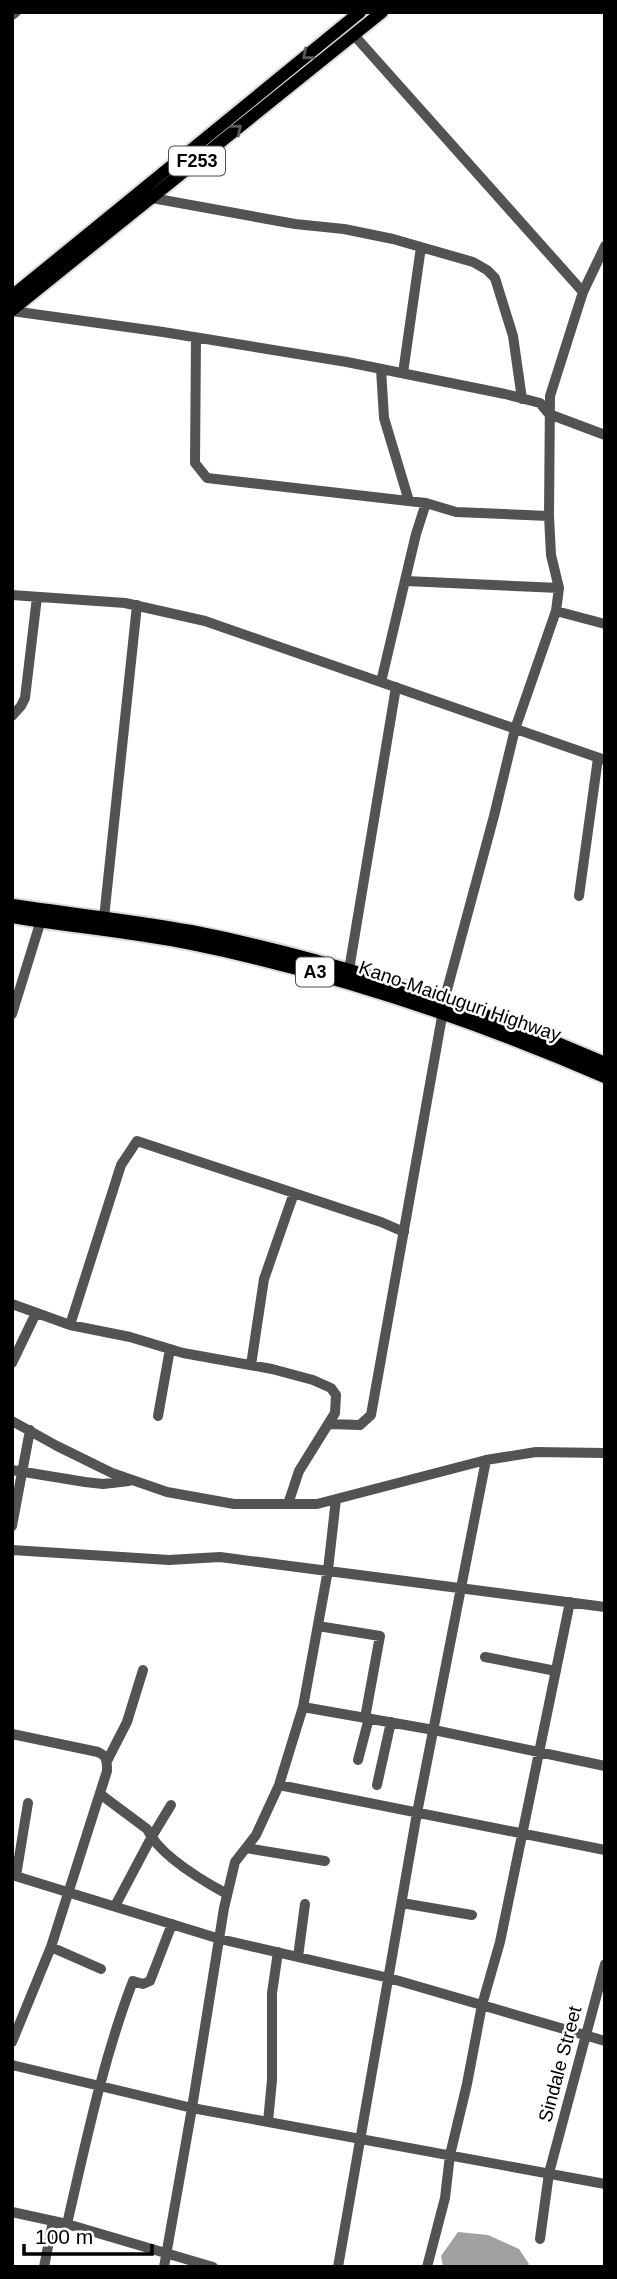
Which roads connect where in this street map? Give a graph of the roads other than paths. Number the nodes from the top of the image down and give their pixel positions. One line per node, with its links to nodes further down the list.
1 (360, 12): 5 (main road, F253, one-way to 5)
2 (382, 12): 3 (main road, F253)
3 (353, 34): 4 (main road, F253, one-way to 3); 8 (street)
4 (152, 198): 5 (main road, F253); 7 (street)
5 (118, 218): 9 (main road, F253); 10 (main road, F253)
6 (605, 246): 8 (street)
7 (421, 247): 13 (street); 14 (street)
8 (583, 292): 15 (street)
9 (12, 296)
10 (12, 311): 11 (street)
11 (196, 338): 12 (street); 17 (street)
12 (381, 369): 13 (street); 17 (street)
13 (403, 373): 14 (street)
14 (522, 399): 15 (street)
15 (549, 414): 16 (street); 19 (street)
16 (605, 435)
17 (409, 501): 18 (street)
18 (426, 503): 19 (street); 20 (street)
19 (549, 516): 21 (street)
20 (406, 581): 21 (street); 27 (street)
21 (559, 588): 25 (street)
22 (12, 595): 23 (street)
23 (37, 597): 24 (street); 29 (street)
24 (137, 605): 27 (street); 36 (street)
25 (556, 611): 26 (street); 30 (street)
26 (604, 621)
27 (381, 682): 28 (street)
28 (396, 687): 30 (street); 37 (street)
29 (12, 716)
30 (515, 729): 31 (street); 38 (street)
31 (602, 759): 32 (street)
32 (579, 896)
33 (12, 906): 35 (highway, Kano-Maiduguri Highway / A3)
34 (12, 916): 35 (highway, Kano-Maiduguri Highway / A3)
35 (42, 916): 36 (highway, Kano-Maiduguri Highway / A3); 38 (highway, Kano-Maiduguri Highway / A3); 39 (street)
36 (104, 918): 37 (highway, Kano-Maiduguri Highway / A3)
37 (349, 971): 38 (highway, Kano-Maiduguri Highway / A3)
38 (443, 1006): 40 (highway, Kano-Maiduguri Highway / A3); 41 (highway, Kano-Maiduguri Highway / A3); 43 (street)
39 (12, 1014)
40 (605, 1064)
41 (605, 1076)
42 (294, 1193): 43 (street); 46 (street); 49 (street)
43 (404, 1232): 52 (street)
44 (12, 1304): 45 (street)
45 (36, 1313): 46 (street); 48 (street)
46 (70, 1325): 47 (street)
47 (170, 1349): 49 (street); 50 (street)
48 (12, 1363)
49 (251, 1365): 52 (street)
50 (158, 1416)
51 (12, 1420): 53 (street)
52 (329, 1423): 59 (street)
53 (30, 1430): 56 (street); 57 (street)
54 (605, 1453): 55 (street)
55 (486, 1460): 58 (street); 63 (street)
56 (17, 1470): 57 (street); 60 (street)
57 (133, 1480): 59 (street)
58 (336, 1499): 59 (street); 62 (street)
59 (288, 1504)
60 (12, 1526)
61 (12, 1550): 62 (street)
62 (328, 1570): 63 (street); 66 (street)
63 (461, 1587): 64 (street); 73 (street)
64 (570, 1602): 65 (street); 69 (street)
65 (605, 1606)
66 (318, 1626): 70 (street); 71 (street)
67 (485, 1657): 69 (street)
68 (143, 1670): 77 (street)
69 (556, 1671): 75 (street)
70 (303, 1707): 71 (street); 79 (street)
71 (367, 1718): 72 (street); 76 (street)
72 (391, 1722): 73 (street); 80 (street)
73 (433, 1730): 75 (street); 84 (street)
74 (12, 1734): 77 (street)
75 (539, 1752): 78 (street); 85 (street)
76 (358, 1760)
77 (107, 1761): 81 (street)
78 (605, 1766)
79 (279, 1785): 84 (street); 87 (street)
80 (377, 1785)
81 (100, 1794): 86 (street); 91 (street)
82 (28, 1803): 90 (street)
83 (172, 1805): 86 (street)
84 (417, 1813): 85 (street); 93 (street)
85 (521, 1833): 88 (street); 105 (street)
86 (151, 1838): 92 (street); 95 (street)
87 (246, 1849): 89 (street); 92 (street)
88 (605, 1850)
89 (325, 1861)
90 (14, 1875): 91 (street)
91 (69, 1892): 95 (street); 99 (street)
92 (228, 1894): 98 (street)
93 (402, 1903): 96 (street); 104 (street)
94 (305, 1904): 101 (street)
95 (115, 1906): 97 (street)
96 (472, 1915)
97 (172, 1924): 98 (street); 110 (street)
98 (220, 1938): 100 (street); 111 (street)
99 (51, 1947): 103 (street); 108 (street)
100 (278, 1952): 101 (street); 112 (street)
101 (298, 1957): 104 (street)
102 (605, 1964): 106 (street, Sindale Street)
103 (102, 1969)
104 (389, 1978): 105 (street); 113 (street)
105 (482, 2005): 106 (street); 114 (street)
106 (586, 2036): 107 (street); 115 (street, Sindale Street)
107 (605, 2041)
108 (12, 2042)
109 (12, 2065): 110 (street)
110 (100, 2087): 111 (street); 119 (street)
111 (192, 2108): 112 (street); 121 (street)
112 (268, 2122): 113 (street)
113 (360, 2139): 114 (street); 125 (street)
114 (450, 2155): 115 (street); 126 (street)
115 (549, 2173): 116 (street); 120 (street, Sindale Street)
116 (605, 2184)
117 (12, 2212): 118 (street)
118 (53, 2221): 119 (street); 122 (street)
119 (67, 2224): 121 (street)
120 (540, 2239)
121 (167, 2252): 123 (street); 124 (street)
122 (44, 2267)
123 (164, 2267)
124 (213, 2267)
125 (338, 2267)
126 (426, 2267)

